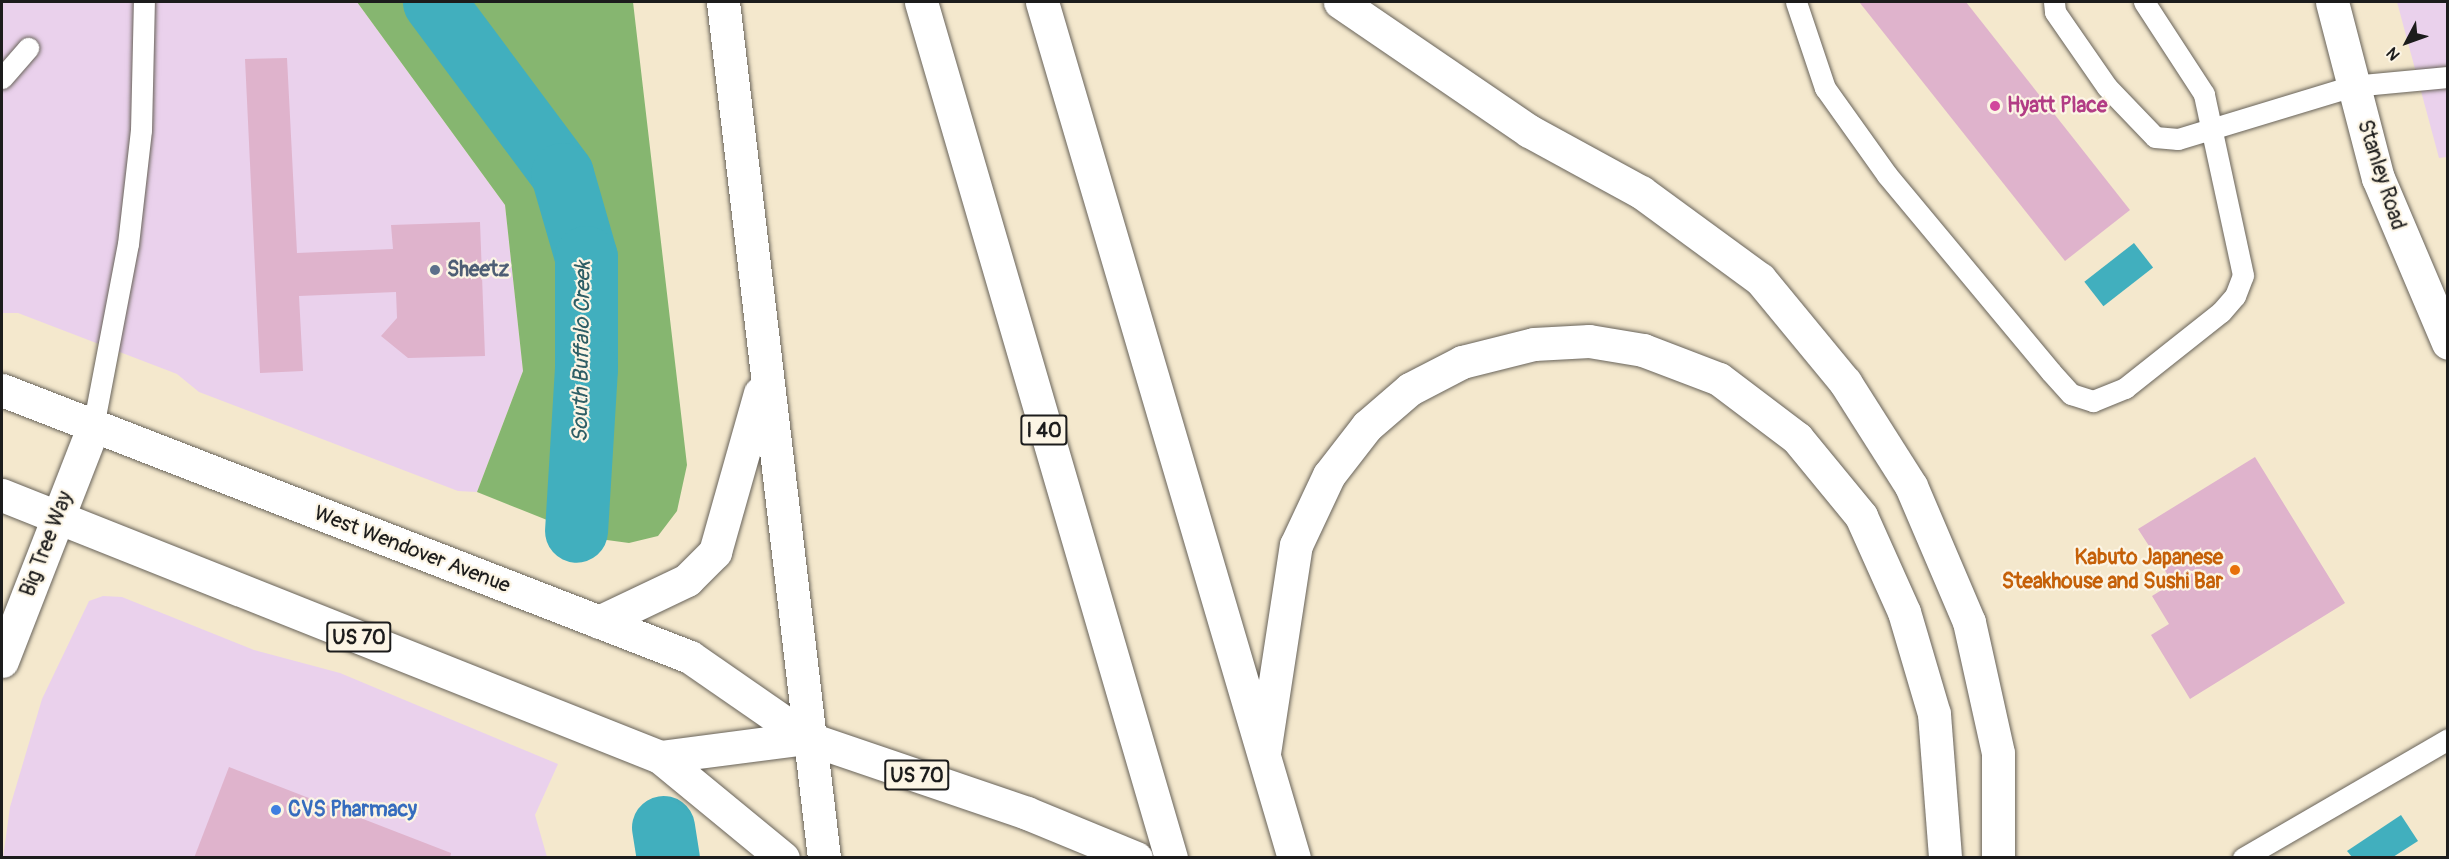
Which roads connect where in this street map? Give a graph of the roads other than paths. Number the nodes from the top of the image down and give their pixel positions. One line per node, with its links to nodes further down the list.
1 (144, 2): 18 (lane)
2 (723, 2): 16 (main road)
3 (921, 2): 30 (main road, I 40)
4 (1042, 2): 25 (main road)
5 (1340, 2): 33 (main road)
6 (1796, 2): 14 (lane)
7 (2054, 2): 14 (lane)
8 (2144, 2): 14 (lane)
9 (2332, 2): 13 (main road, Stanley Road)
10 (28, 48): 12 (lane)
11 (2448, 77): 13 (lane)
12 (2, 78)
13 (2352, 86): 14 (lane); 15 (main road, Stanley Road)
14 (2213, 130)
15 (2448, 343)
16 (765, 374): 21 (main road); 23 (main road)
17 (2, 390): 18 (main road, West Wendover Avenue / US 70)
18 (93, 427): 20 (main road, Big Tree Way); 21 (main road, West Wendover Avenue / US 70)
19 (2, 495): 20 (main road, West Wendover Avenue / US 70)
20 (58, 517): 22 (main road, Big Tree Way); 26 (main road, West Wendover Avenue / US 70)
21 (599, 622): 23 (main road, West Wendover Avenue / US 70)
22 (2, 661)
23 (807, 738): 26 (main road, West Wendover Avenue / US 70); 28 (main road); 29 (main road, West Wendover Avenue / US 70)
24 (2448, 739): 34 (lane)
25 (1264, 753): 31 (main road); 32 (main road)
26 (660, 757): 27 (main road)
27 (783, 858)
28 (824, 858)
29 (1136, 858)
30 (1171, 858)
31 (1294, 858)
32 (1945, 858)
33 (1998, 858)
34 (2243, 858)

